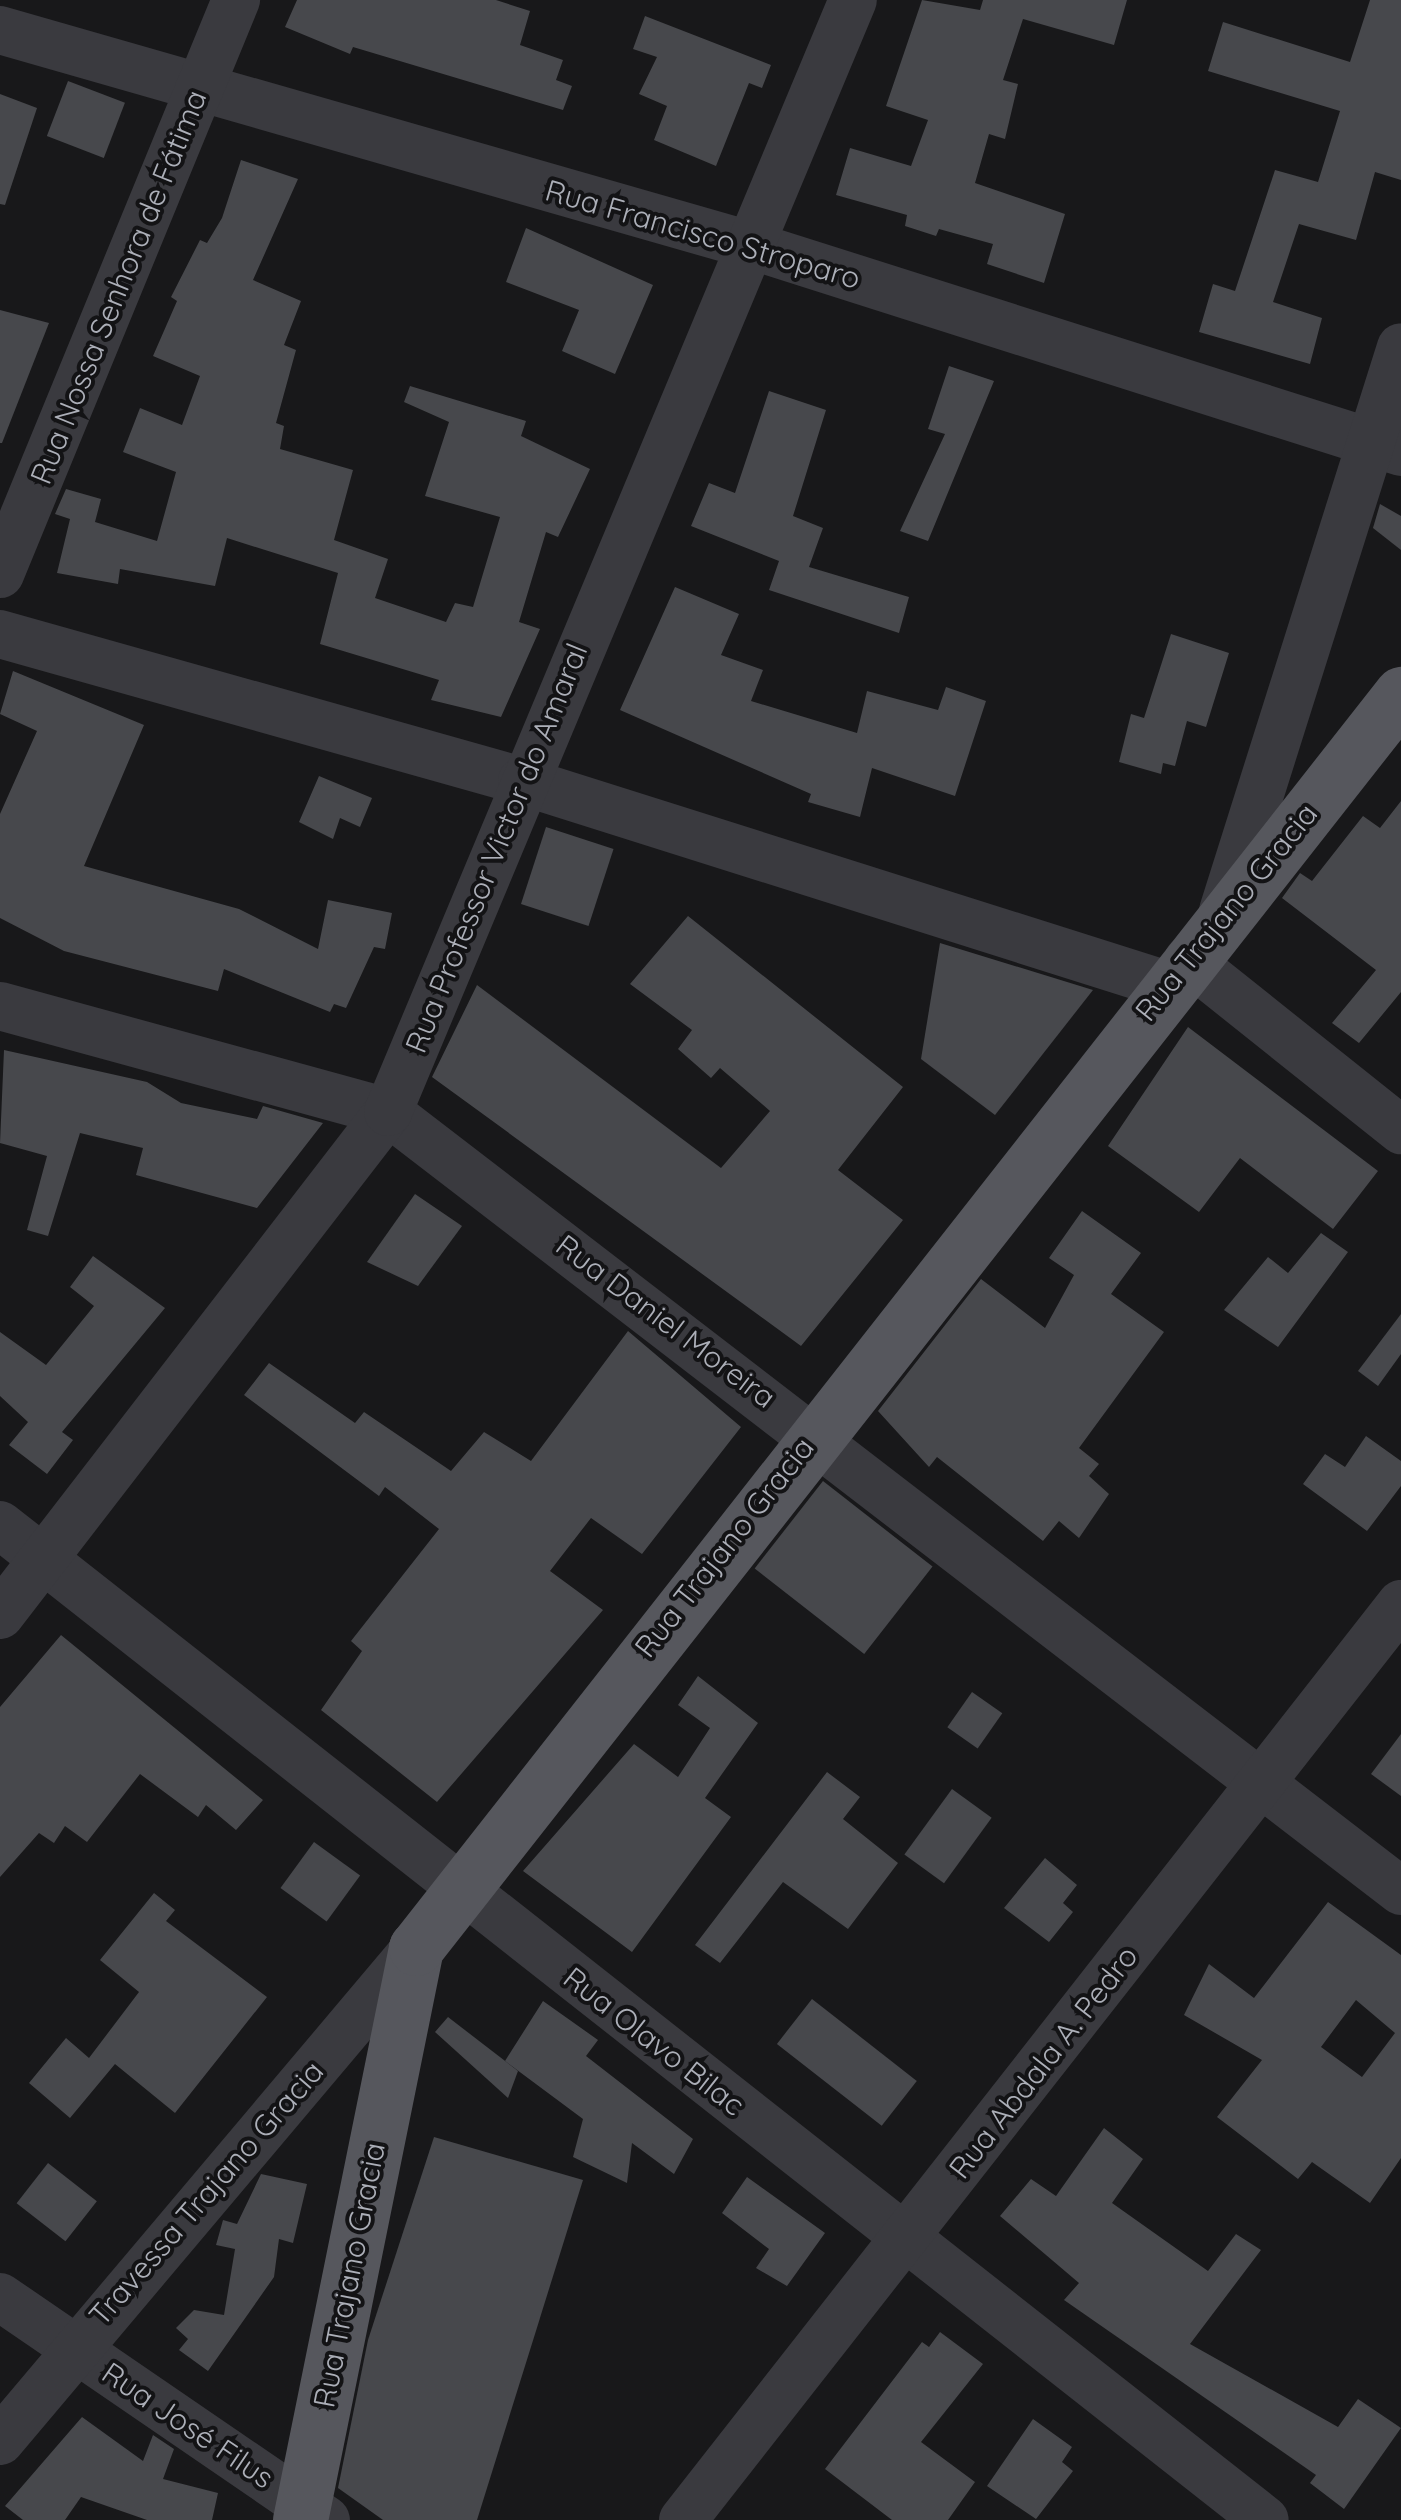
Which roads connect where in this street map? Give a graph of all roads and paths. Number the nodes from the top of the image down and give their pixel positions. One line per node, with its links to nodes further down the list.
1 (236, 0): 4 (street, Rua Nossa Senhora de Fátima)
2 (853, 0): 5 (street, Rua Professor Victor do Amaral)
3 (0, 30): 4 (street, Rua Francisco Stroparo)
4 (198, 91): 5 (street, Rua Francisco Stroparo); 8 (street, Rua Nossa Senhora de Fátima)
5 (750, 244): 7 (street, Rua Francisco Stroparo); 11 (street, Rua Professor Victor do Amaral)
6 (1401, 347): 7 (street)
7 (1388, 445): 12 (street)
8 (0, 574)
9 (0, 634): 11 (street)
10 (1401, 694): 12 (main road, Rua Trajano Gracia)
11 (522, 781): 13 (street); 15 (street, Rua Professor Victor do Amaral)
12 (1222, 916): 13 (main road, Rua Trajano Gracia)
13 (1177, 972): 16 (street); 17 (main road, Rua Trajano Gracia)
14 (0, 1006): 15 (street, Rua Daniel Moreira)
15 (388, 1112): 17 (street, Rua Daniel Moreira); 19 (street, Rua Professor Victor do Amaral)
16 (1401, 1130)
17 (814, 1432): 22 (street, Rua Daniel Moreira); 23 (main road, Rua Trajano Gracia)
18 (0, 1525): 19 (street)
19 (44, 1559): 21 (street, Rua Professor Victor do Amaral); 23 (street, Rua Olavo Bilac)
20 (1401, 1604): 22 (street, Rua Abdala A. Pedro)
21 (0, 1615)
22 (1260, 1781): 24 (street, Rua Daniel Moreira); 26 (street, Rua Abdala A. Pedro)
23 (458, 1889): 25 (main road, Rua Trajano Gracia); 26 (street, Rua Olavo Bilac)
24 (1401, 1892)
25 (416, 1948): 28 (street, Travessa Trajano Gracia); 30 (main road, Rua Trajano Gracia)
26 (907, 2238): 31 (street, Rua Abdala A. Pedro); 32 (street, Rua Olavo Bilac)
27 (0, 2296): 28 (street, Rua José Filus)
28 (74, 2347): 29 (street, Travessa Trajano Gracia); 30 (street, Rua José Filus)
29 (0, 2441)
30 (309, 2514)
31 (683, 2520)
32 (1266, 2520)

